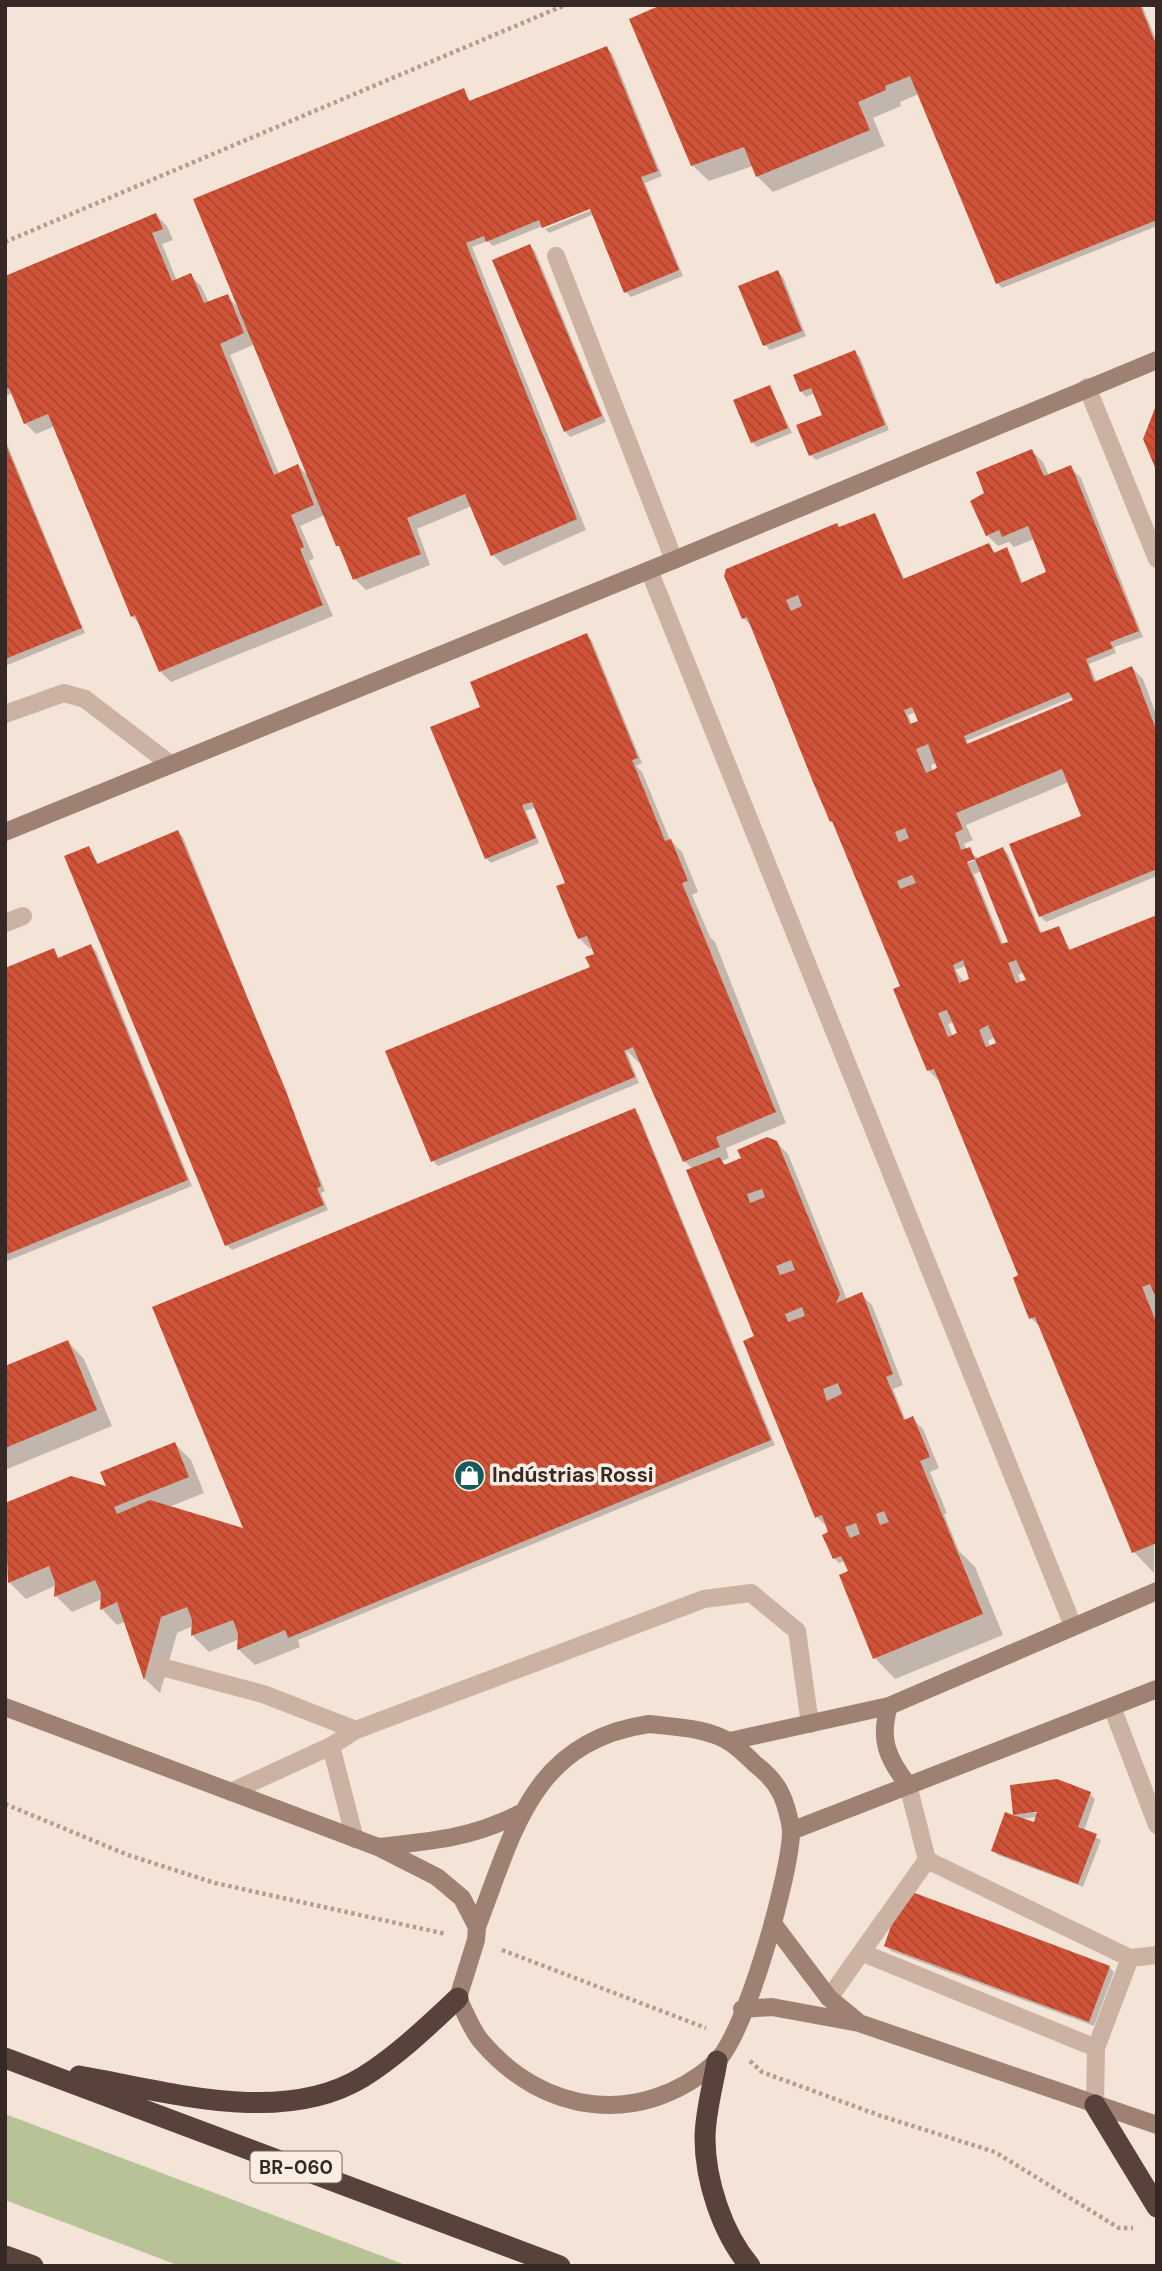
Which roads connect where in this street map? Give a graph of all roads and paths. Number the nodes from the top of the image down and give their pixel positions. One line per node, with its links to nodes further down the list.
1 (565, 5): 2 (path)
2 (5, 242)
3 (556, 256): 7 (street)
4 (1157, 360): 5 (street)
5 (1087, 387): 6 (street); 7 (street)
6 (1157, 559)
7 (674, 560): 8 (street)
8 (649, 570): 10 (street); 15 (street)
9 (5, 714): 10 (street)
10 (170, 764): 11 (street)
11 (5, 832)
12 (23, 916): 13 (street)
13 (5, 923)
14 (1157, 1591): 15 (street)
15 (1073, 1626): 18 (street)
16 (158, 1667): 22 (street)
17 (1157, 1689): 20 (street)
18 (889, 1706): 21 (street); 25 (street)
19 (5, 1707): 26 (street)
20 (1112, 1707): 25 (street); 29 (street)
21 (810, 1724): 22 (street); 23 (street)
22 (356, 1730): 24 (street)
23 (730, 1741): 28 (street); 30 (street)
24 (331, 1746): 26 (street); 31 (street)
25 (908, 1785): 30 (street); 33 (street)
26 (230, 1792): 31 (street)
27 (5, 1804): 35 (path)
28 (521, 1813): 32 (street); 35 (street)
29 (1157, 1825)
30 (791, 1831): 34 (street)
31 (355, 1839): 32 (street)
32 (378, 1847): 35 (street)
33 (927, 1860): 36 (street); 38 (street)
34 (775, 1926): 40 (street); 41 (street)
35 (476, 1934): 39 (street); 43 (path)
36 (863, 1953): 40 (street); 44 (street)
37 (1157, 1955): 38 (street)
38 (1130, 1958): 44 (street)
39 (458, 1998): 46 (street); 47 (highway)
40 (829, 1998): 42 (street)
41 (742, 2009): 42 (street); 43 (street)
42 (859, 2023): 48 (street)
43 (732, 2038): 46 (street); 51 (path)
44 (1096, 2048): 48 (street)
45 (5, 2058): 47 (highway, BR-060)
46 (717, 2062): 55 (highway)
47 (31, 2068): 54 (highway, BR-060)
48 (1095, 2105): 49 (street); 50 (highway)
49 (1157, 2125)
50 (1157, 2207)
51 (1144, 2228)
52 (5, 2256): 53 (highway)
53 (33, 2266)
54 (560, 2266)
55 (750, 2266)

